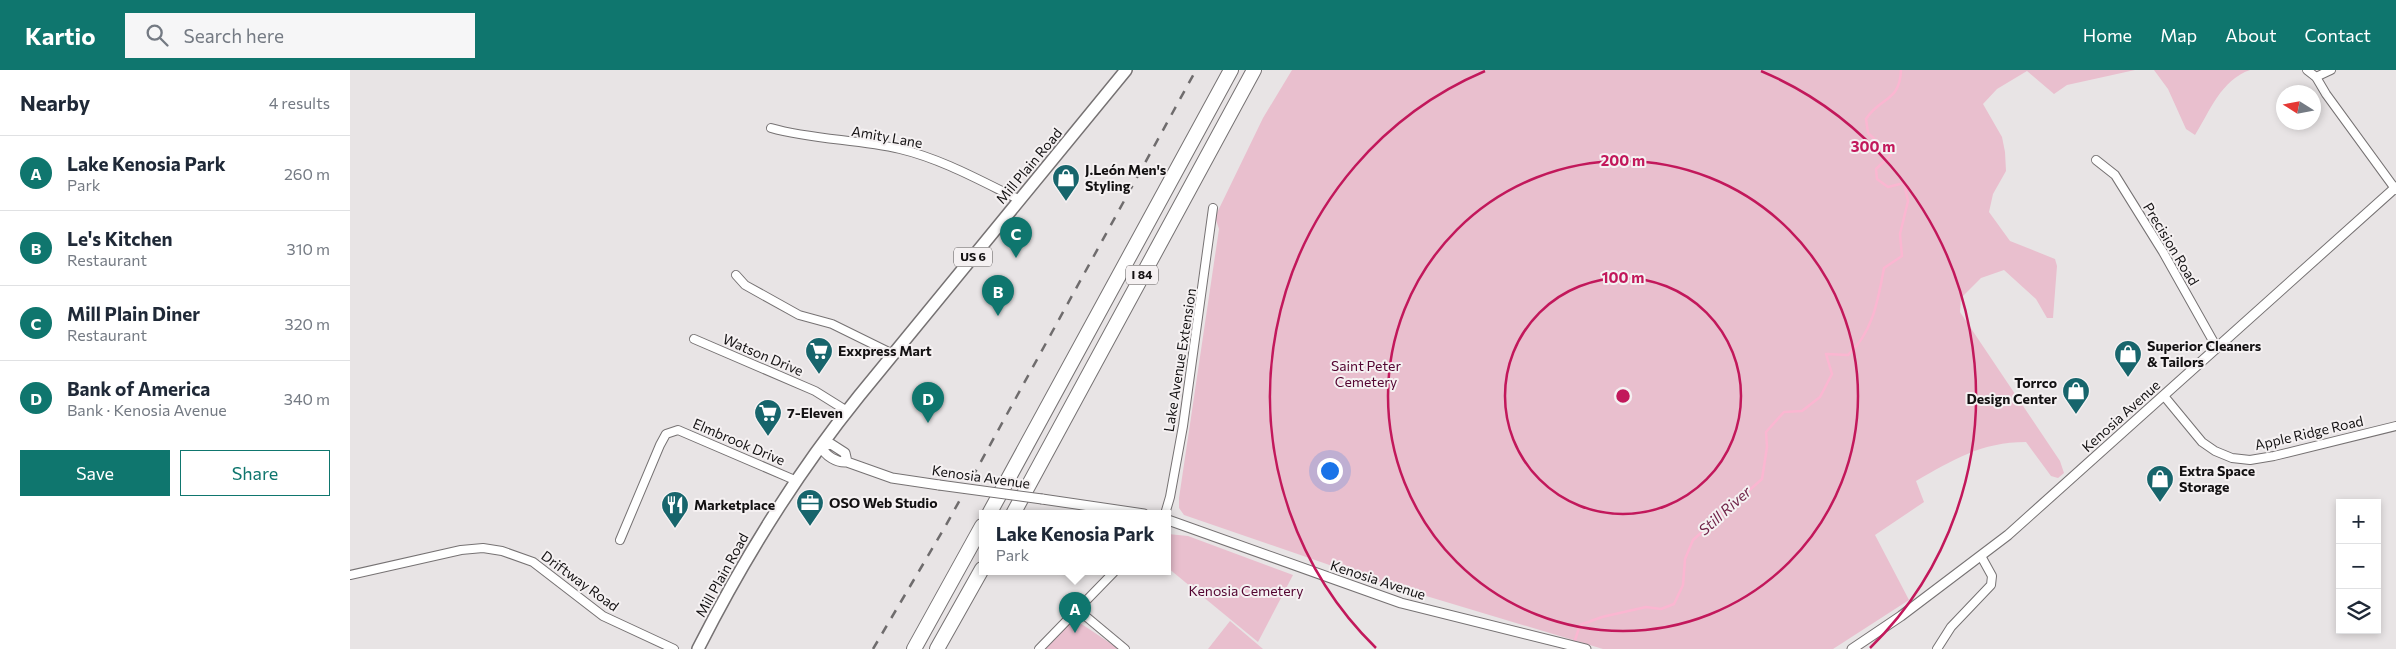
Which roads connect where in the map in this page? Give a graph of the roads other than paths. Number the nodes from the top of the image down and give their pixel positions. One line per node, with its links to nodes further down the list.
1 (1126, 70): 10 (main road, Mill Plain Road / US 6)
2 (1231, 70): 21 (highway, I 84)
3 (1254, 70): 22 (highway, I 84)
4 (2308, 70): 6 (street)
5 (2332, 70): 6 (street)
6 (2316, 77): 9 (street)
7 (770, 128): 10 (street, Amity Lane)
8 (2096, 160): 14 (street, Precision Road)
9 (2396, 188): 14 (street, Kenosia Avenue)
10 (1020, 200): 15 (main road, Mill Plain Road / US 6)
11 (1213, 208): 24 (street, Lake Avenue Extension)
12 (736, 275): 15 (street)
13 (694, 339): 17 (street, Watson Drive)
14 (2217, 348): 16 (street, Kenosia Avenue)
15 (893, 354): 17 (main road, Mill Plain Road / US 6)
16 (2164, 396): 18 (street, Apple Ridge Road); 28 (street, Kenosia Avenue)
17 (847, 411): 19 (main road, Mill Plain Road / US 6)
18 (2396, 426)
19 (821, 446): 20 (main road, Mill Plain Road / US 6); 23 (street, Kenosia Avenue, bridge)
20 (797, 481): 27 (street, Elmbrook Drive); 34 (main road, Mill Plain Road / US 6)
21 (991, 510)
22 (1015, 510)
23 (1117, 510)
24 (1166, 510)
25 (1171, 521): 39 (street, Kenosia Avenue)
26 (979, 531): 35 (highway)
27 (620, 540)
28 (1981, 556): 40 (street, Kenosia Avenue); 41 (street)
29 (350, 575): 33 (street, Driftway Road)
30 (979, 575): 36 (highway)
31 (1111, 575): 32 (street)
32 (1077, 609): 37 (street); 38 (street)
33 (674, 649)
34 (698, 649)
35 (914, 649)
36 (937, 649)
37 (1039, 649)
38 (1125, 649)
39 (1585, 649)
40 (1852, 649)
41 (1937, 649)

